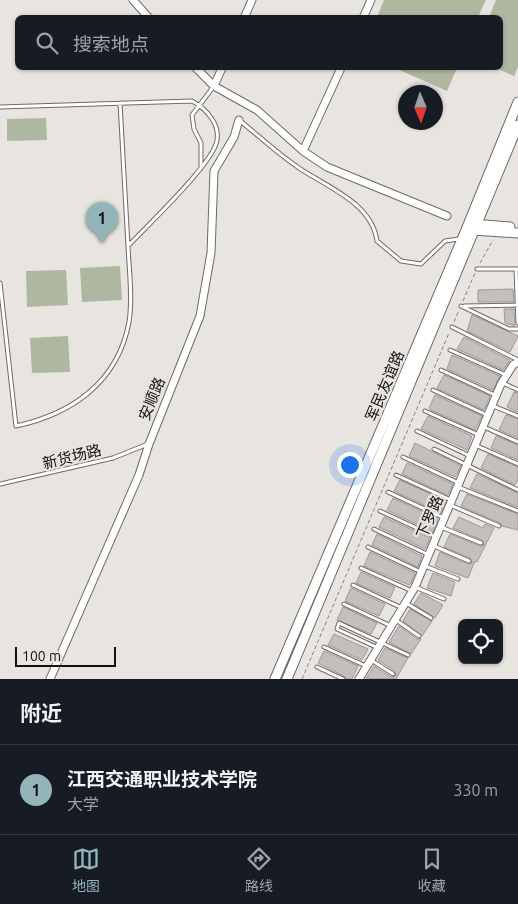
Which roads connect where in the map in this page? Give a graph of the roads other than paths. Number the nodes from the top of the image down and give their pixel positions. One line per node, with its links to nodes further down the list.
1 (134, 0): 4 (street)
2 (252, 0): 5 (street)
3 (371, 0): 6 (street)
4 (146, 15)
5 (245, 15)
6 (364, 15)
7 (198, 70): 10 (street)
8 (221, 70): 10 (street)
9 (340, 70): 17 (street)
10 (214, 86): 13 (lane); 17 (street)
11 (120, 102): 13 (lane); 14 (lane); 23 (lane)
12 (518, 102): 21 (street, 军民友谊路)
13 (200, 104): 18 (lane); 18 (lane)
14 (0, 107)
15 (239, 120): 21 (lane); 47 (street, 安顺路)
16 (518, 125): 21 (street, 军民友谊路)
17 (303, 151): 19 (street)
18 (201, 168): 23 (lane)
19 (447, 216)
20 (518, 227): 21 (street)
21 (470, 229): 22 (street); 91 (street, 军民友谊路); 92 (street, 军民友谊路)
22 (518, 233)
23 (128, 246): 26 (lane)
24 (476, 269): 25 (lane)
25 (517, 269): 27 (lane)
26 (0, 283)
27 (518, 305): 28 (lane); 30 (lane)
28 (518, 322)
29 (452, 326): 32 (lane)
30 (518, 329)
31 (450, 350): 34 (lane)
32 (518, 361): 34 (street, 下罗路)
33 (441, 370): 38 (lane)
34 (507, 375): 35 (street, 下罗路)
35 (502, 383): 37 (lane); 38 (street, 下罗路)
36 (433, 390): 41 (lane)
37 (518, 390)
38 (496, 395): 39 (street, 下罗路)
39 (492, 405): 41 (street, 下罗路); 42 (lane)
40 (425, 412): 45 (lane)
41 (488, 415): 43 (street, 下罗路)
42 (518, 416)
43 (483, 426): 45 (street, 下罗路); 46 (lane)
44 (417, 431): 50 (lane)
45 (479, 435): 48 (street, 下罗路)
46 (518, 442)
47 (148, 444): 55 (lane, 新货场路); 90 (street, 安顺路)
48 (475, 445): 50 (street, 下罗路); 52 (lane)
49 (434, 449): 53 (lane)
50 (470, 456): 53 (street, 下罗路)
51 (403, 457): 56 (lane)
52 (518, 464)
53 (467, 465): 56 (street, 下罗路); 57 (lane)
54 (396, 475): 59 (lane)
55 (0, 484)
56 (458, 485): 59 (street, 下罗路); 61 (lane)
57 (518, 490)
58 (388, 492): 62 (lane)
59 (451, 503): 62 (street, 下罗路); 63 (lane)
60 (380, 511): 66 (lane)
61 (518, 511)
62 (444, 518): 64 (street, 下罗路)
63 (499, 526)
64 (441, 527): 66 (street, 下罗路); 67 (lane)
65 (374, 528): 70 (lane)
66 (436, 537): 68 (street, 下罗路)
67 (481, 543)
68 (433, 545): 70 (street, 下罗路); 71 (lane)
69 (368, 547): 73 (lane)
70 (429, 555): 73 (street, 下罗路)
71 (470, 560)
72 (361, 568): 76 (lane)
73 (423, 569): 74 (lane); 76 (street, 下罗路)
74 (458, 578)
75 (353, 585): 79 (lane)
76 (414, 589): 77 (lane); 79 (street, 下罗路)
77 (444, 599)
78 (344, 604): 81 (lane)
79 (404, 606): 80 (lane); 81 (street, 下罗路)
80 (431, 618)
81 (393, 623): 82 (lane); 83 (street, 下罗路)
82 (419, 636)
83 (380, 646): 83 (lane); 85 (lane); 86 (street, 下罗路)
84 (324, 647): 88 (lane)
85 (408, 655)
86 (371, 660): 88 (street, 下罗路); 89 (lane)
87 (317, 667): 93 (lane)
88 (367, 667): 94 (street, 下罗路)
89 (393, 674)
90 (50, 679)
91 (275, 679)
92 (287, 679)
93 (343, 679)
94 (360, 679)

